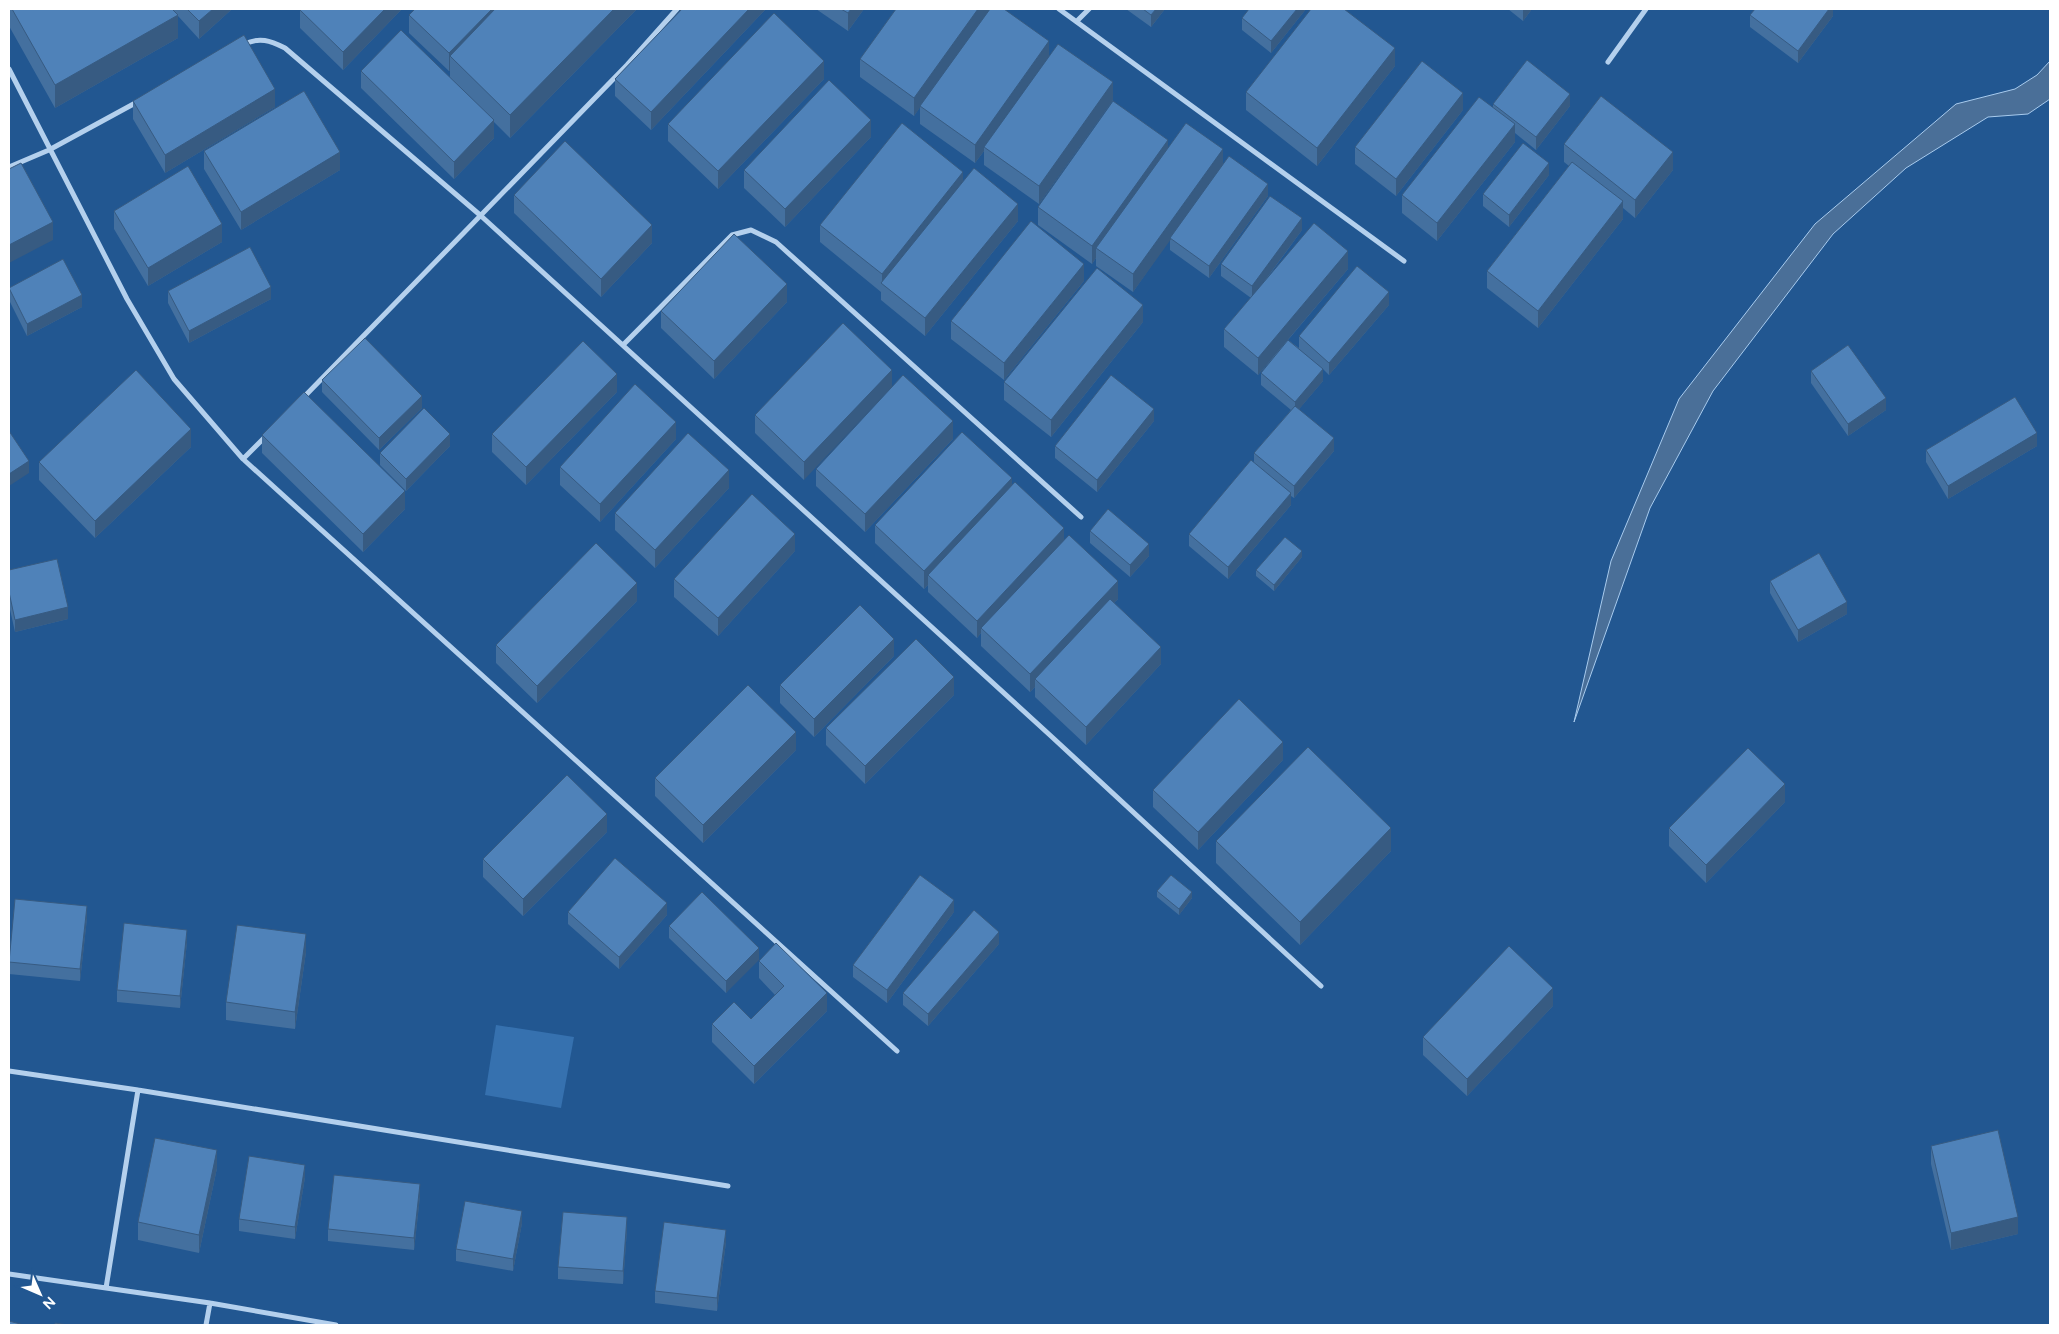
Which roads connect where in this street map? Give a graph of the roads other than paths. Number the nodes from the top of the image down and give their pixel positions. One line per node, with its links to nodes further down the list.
1 (677, 9): 12 (street)
2 (1059, 9): 5 (street)
3 (1089, 9): 5 (street)
4 (1646, 9): 7 (street)
5 (1077, 22): 13 (street)
6 (240, 47): 12 (street)
7 (1608, 62)
8 (9, 69): 10 (street)
9 (144, 98): 10 (street)
10 (49, 150): 11 (street); 17 (street)
11 (9, 167)
12 (480, 215): 14 (street); 15 (street)
13 (1404, 261)
14 (623, 345): 18 (street); 19 (street)
15 (297, 404)
16 (270, 432): 17 (street)
17 (243, 459): 20 (street)
18 (1081, 517)
19 (1321, 986)
20 (897, 1051)
21 (9, 1071): 22 (street)
22 (138, 1090): 23 (street); 25 (street)
23 (728, 1186)
24 (9, 1274): 25 (street)
25 (106, 1288): 26 (street)
26 (210, 1303): 27 (street); 28 (street)
27 (206, 1325)
28 (336, 1325)

